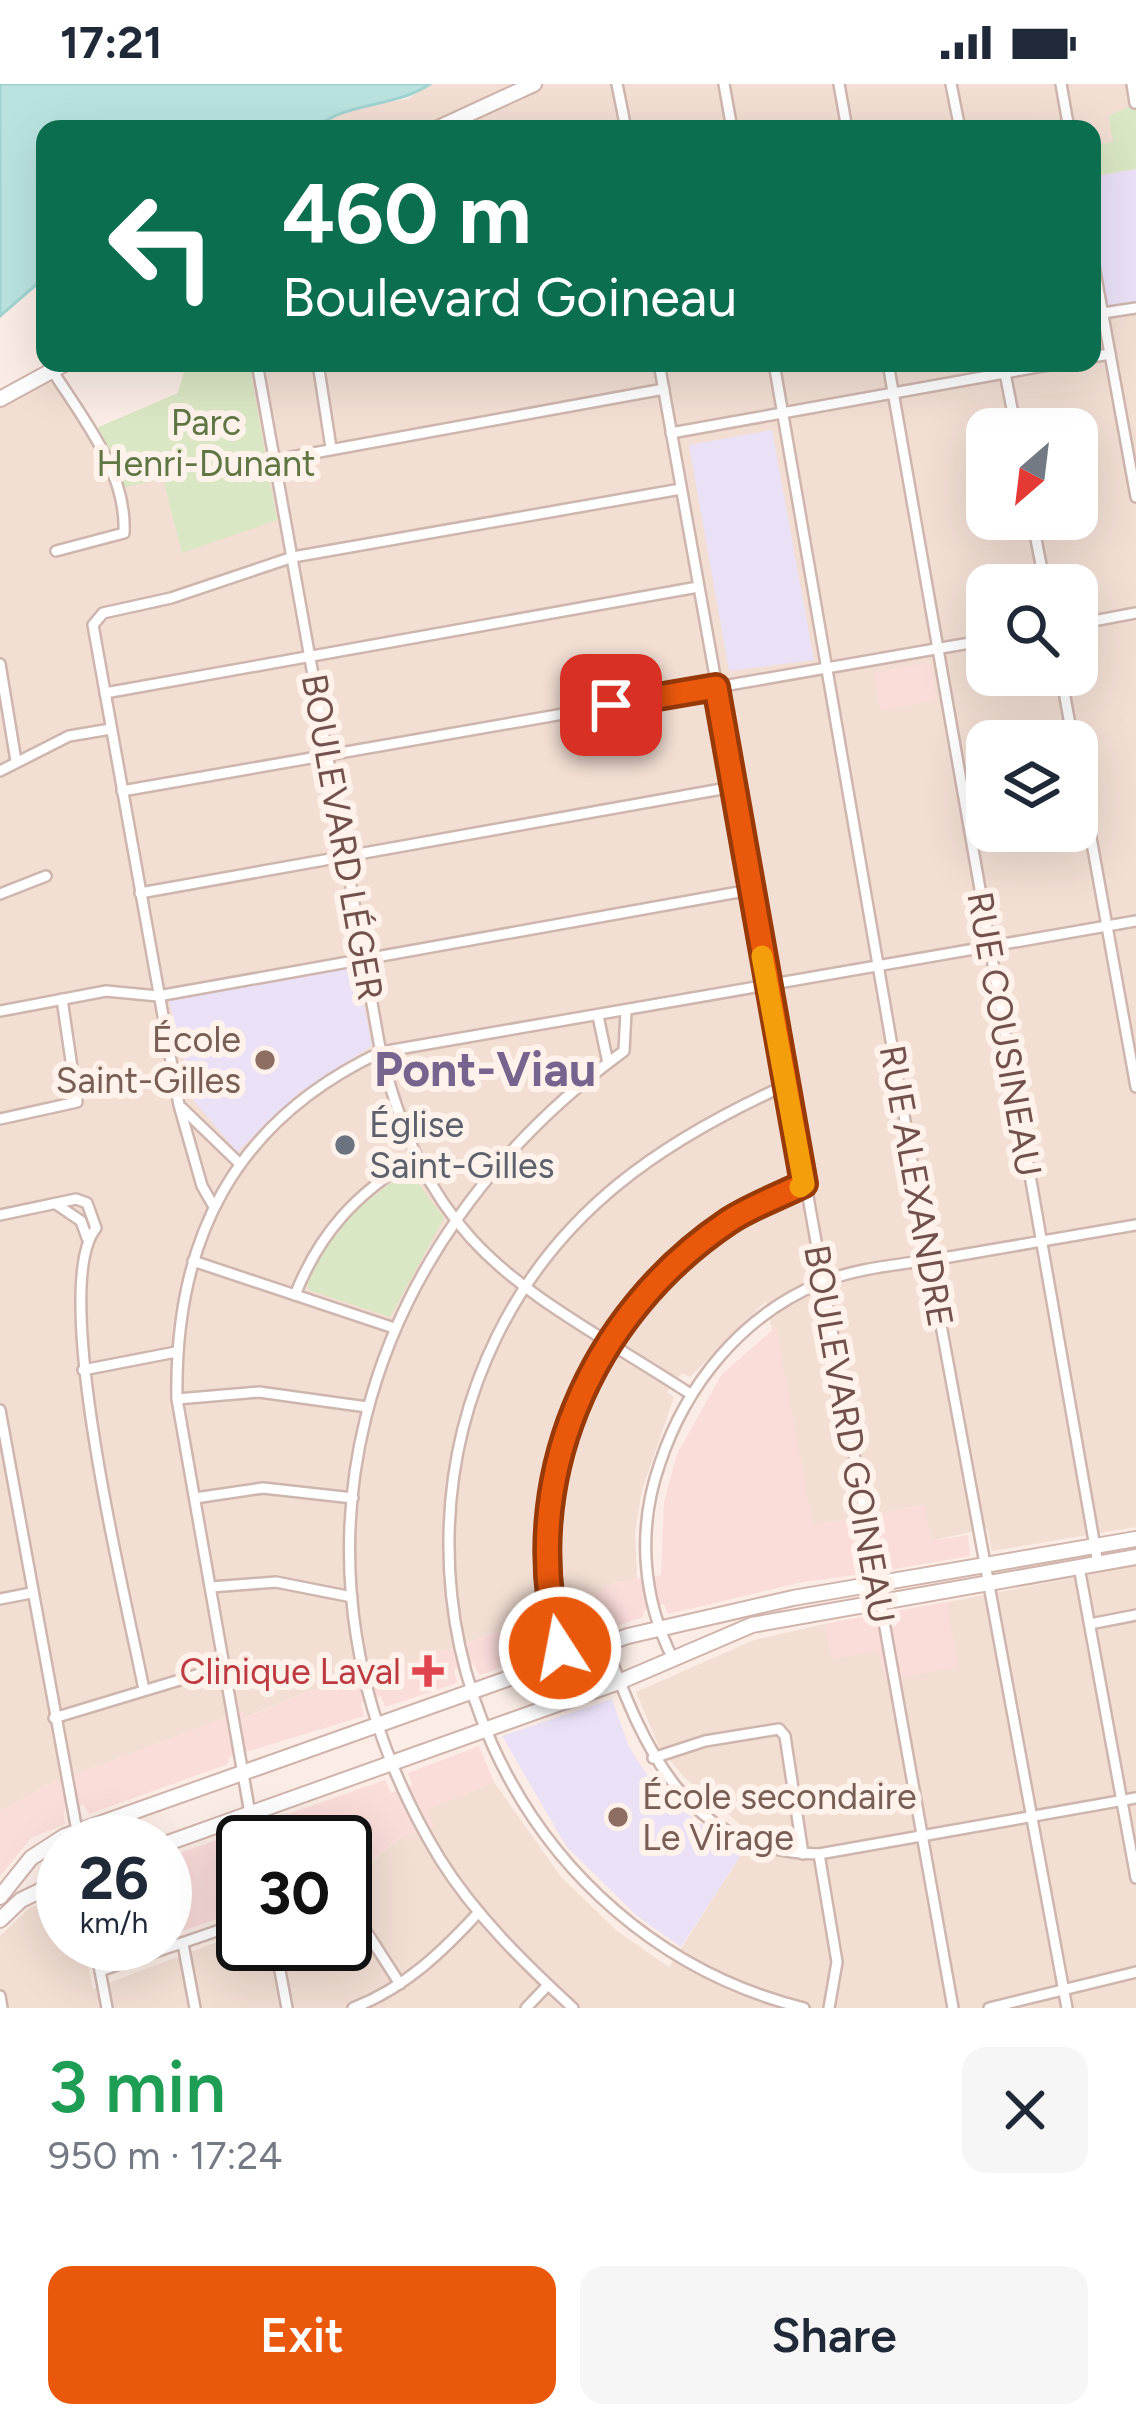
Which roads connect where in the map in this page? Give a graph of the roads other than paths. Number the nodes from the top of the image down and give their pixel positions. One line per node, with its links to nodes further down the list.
1 (534, 84): 9 (street)
2 (617, 84): 10 (street)
3 (724, 84): 11 (street)
4 (838, 84): 12 (street)
5 (951, 84): 13 (street)
6 (1061, 84): 14 (street)
7 (1132, 84): 8 (street)
8 (1136, 104)
9 (456, 120)
10 (624, 120)
11 (730, 120)
12 (845, 120)
13 (957, 120)
14 (1067, 120)
15 (1101, 307): 17 (street)
16 (1136, 308): 17 (street)
17 (1102, 313): 18 (street)
18 (1110, 354): 19 (street); 36 (street)
19 (1101, 356)
20 (50, 372): 31 (street)
21 (62, 372): 40 (street)
22 (259, 372): 37 (street, BOULEVARD LÉGER)
23 (319, 372): 35 (street)
24 (661, 372): 29 (street, BOULEVARD GOINEAU)
25 (776, 372): 33 (street, RUE ALEXANDRE)
26 (890, 372): 30 (street, RUE COUSINEAU)
27 (986, 372): 30 (street)
28 (1005, 372): 32 (street)
29 (664, 389): 34 (street, BOULEVARD GOINEAU); 35 (street)
30 (894, 393): 33 (street); 46 (street, RUE COUSINEAU)
31 (0, 399)
32 (1012, 408)
33 (783, 413): 34 (street); 49 (street, RUE ALEXANDRE)
34 (671, 433): 38 (street, BOULEVARD GOINEAU)
35 (331, 448): 37 (street)
36 (1132, 456): 39 (street)
37 (275, 460): 41 (street, BOULEVARD LÉGER)
38 (681, 489): 41 (street); 42 (street, BOULEVARD GOINEAU)
39 (1136, 496)
40 (56, 551)
41 (293, 557): 47 (street, BOULEVARD LÉGER); 51 (street)
42 (698, 587): 47 (street); 50 (street, BOULEVARD GOINEAU)
43 (1136, 614): 44 (street)
44 (1098, 620)
45 (966, 644): 46 (street)
46 (939, 648): 49 (street); 66 (street, RUE COUSINEAU)
47 (311, 656): 51 (street); 53 (street, BOULEVARD LÉGER)
48 (0, 664): 54 (street)
49 (827, 668): 50 (street); 68 (street, RUE ALEXANDRE)
50 (716, 687): 53 (street); 56 (street, BOULEVARD GOINEAU)
51 (105, 693): 52 (street)
52 (111, 729): 54 (street); 57 (street)
53 (329, 755): 57 (street); 59 (street, BOULEVARD LÉGER)
54 (16, 761): 55 (street)
55 (0, 771)
56 (733, 788): 59 (street); 61 (street, BOULEVARD GOINEAU)
57 (122, 791): 62 (street)
58 (1094, 852): 65 (street)
59 (347, 855): 62 (street); 67 (street, BOULEVARD LÉGER)
60 (46, 876): 63 (street)
61 (750, 890): 67 (street); 69 (street, BOULEVARD GOINEAU)
62 (140, 893): 70 (street)
63 (0, 894)
64 (1136, 921): 65 (street)
65 (1108, 926): 66 (street); 78 (street)
66 (990, 947): 68 (street); 90 (street, RUE COUSINEAU)
67 (363, 959): 70 (street); 75 (street, BOULEVARD LÉGER)
68 (879, 966): 69 (street); 92 (street, RUE ALEXANDRE)
69 (767, 986): 73 (street); 77 (street, BOULEVARD GOINEAU)
70 (158, 996): 71 (street); 79 (street)
71 (62, 999): 72 (street); 80 (street)
72 (0, 1011)
73 (626, 1011): 74 (street); 76 (street)
74 (598, 1016): 75 (street); 76 (street)
75 (381, 1052): 81 (street, BOULEVARD LÉGER); 82 (street)
76 (608, 1063): 87 (street)
77 (786, 1085): 83 (street, BOULEVARD GOINEAU); 94 (street)
78 (1136, 1087)
79 (179, 1105): 82 (street); 85 (street)
80 (0, 1119)
81 (414, 1158): 87 (street, BOULEVARD LÉGER); 95 (street)
82 (239, 1162): 85 (street)
83 (804, 1184): 93 (street, BOULEVARD GOINEAU); 97 (street)
84 (56, 1204): 86 (street); 89 (street); 89 (street)
85 (213, 1205): 91 (street)
86 (0, 1215)
87 (454, 1220): 94 (street, BOULEVARD LÉGER); 96 (street)
88 (1136, 1225): 90 (street)
89 (87, 1238): 99 (street)
90 (1041, 1241): 92 (street); 109 (street, RUE COUSINEAU)
91 (193, 1261): 95 (street); 98 (street)
92 (929, 1261): 93 (street); 112 (street, RUE ALEXANDRE)
93 (823, 1282): 100 (street); 116 (street, BOULEVARD GOINEAU)
94 (527, 1289): 97 (street, BOULEVARD LÉGER); 131 (street)
95 (295, 1295): 96 (street)
96 (394, 1328): 102 (street)
97 (607, 1340): 100 (street, BOULEVARD LÉGER); 126 (street)
98 (176, 1352): 99 (street); 101 (street)
99 (83, 1370): 130 (street)
100 (689, 1393): 124 (street)
101 (177, 1399): 102 (street); 106 (street)
102 (367, 1408): 107 (street)
103 (0, 1410): 104 (street)
104 (13, 1489): 105 (street); 118 (street)
105 (0, 1492)
106 (195, 1498): 107 (street); 117 (street)
107 (353, 1498): 119 (street)
108 (1136, 1539): 109 (street)
109 (1095, 1546): 110 (street); 113 (street, RUE COUSINEAU)
110 (1076, 1550): 112 (street); 114 (street)
111 (1136, 1557): 113 (street)
112 (984, 1564): 115 (street, RUE ALEXANDRE); 116 (street)
113 (1098, 1564): 114 (street)
114 (1079, 1567): 115 (street); 123 (street)
115 (989, 1582): 121 (street); 143 (street, RUE ALEXANDRE)
116 (877, 1583): 121 (street, BOULEVARD GOINEAU); 124 (street)
117 (211, 1587): 119 (street); 128 (street)
118 (31, 1593): 120 (street); 132 (street)
119 (352, 1597): 133 (street)
120 (0, 1599)
121 (880, 1600): 127 (street); 145 (street, BOULEVARD GOINEAU)
122 (1136, 1615): 123 (street)
123 (1090, 1624): 139 (street)
124 (660, 1628): 125 (street); 127 (street)
125 (605, 1643): 126 (street); 129 (street)
126 (563, 1658): 131 (street)
127 (673, 1659): 129 (street)
128 (226, 1666): 130 (street); 137 (street)
129 (619, 1682): 134 (street); 135 (street)
130 (144, 1690): 132 (street)
131 (470, 1691): 133 (street); 134 (street)
132 (55, 1718): 141 (street)
133 (379, 1724): 136 (street); 137 (street)
134 (485, 1730): 136 (street); 170 (street)
135 (653, 1757): 147 (street); 147 (street)
136 (392, 1762): 140 (street); 152 (street)
137 (244, 1772): 140 (street); 142 (street)
138 (1136, 1798): 139 (street)
139 (1122, 1800): 143 (street); 149 (street)
140 (251, 1813): 144 (street)
141 (75, 1815)
142 (135, 1815)
143 (1032, 1816): 145 (street); 161 (street, RUE ALEXANDRE)
144 (192, 1834)
145 (922, 1836): 148 (street); 172 (street, BOULEVARD GOINEAU)
146 (36, 1854): 151 (street)
147 (803, 1854): 148 (street)
148 (819, 1854): 171 (street)
149 (1136, 1879)
150 (36, 1892): 153 (street)
151 (0, 1897)
152 (479, 1912): 159 (street); 160 (street)
153 (0, 1920)
154 (372, 1940): 159 (street)
155 (100, 1971): 164 (street)
156 (188, 1971): 165 (street)
157 (280, 1971): 166 (street)
158 (1136, 1972): 161 (street)
159 (400, 1984): 167 (street)
160 (548, 1985): 168 (street); 169 (street)
161 (1063, 1987): 173 (street); 174 (street, RUE ALEXANDRE)
162 (0, 1996): 163 (street)
163 (2, 2008)
164 (106, 2008)
165 (195, 2008)
166 (287, 2008)
167 (353, 2008)
168 (526, 2008)
169 (573, 2008)
170 (804, 2008)
171 (829, 2008)
172 (953, 2008)
173 (989, 2008)
174 (1066, 2008)

